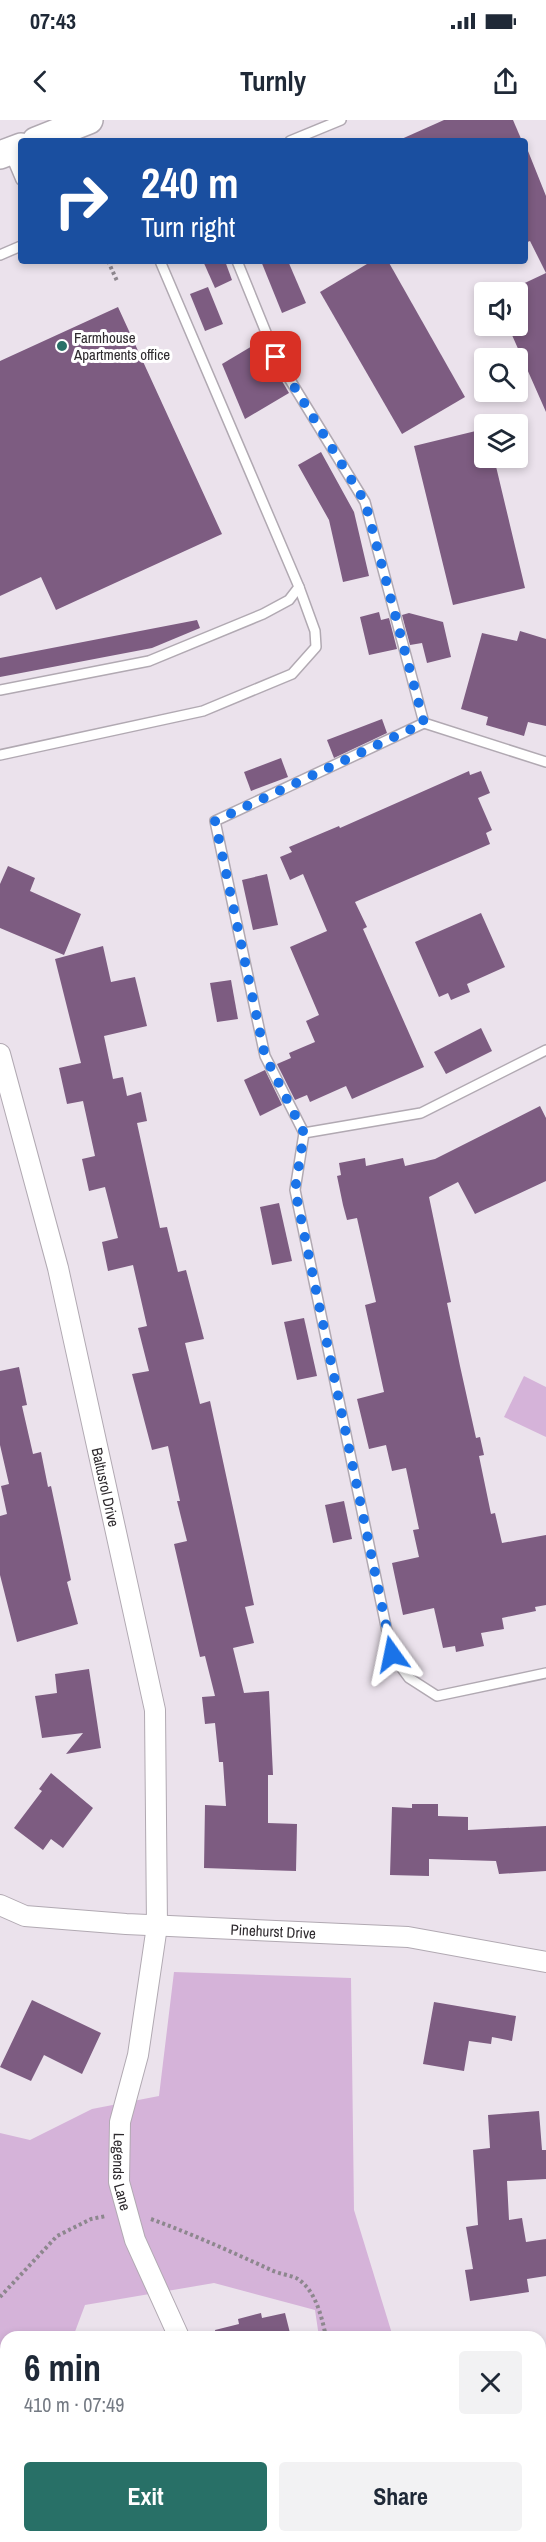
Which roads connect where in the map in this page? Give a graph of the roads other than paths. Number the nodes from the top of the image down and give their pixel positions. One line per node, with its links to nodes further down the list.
1 (89, 120): 3 (main road)
2 (341, 120): 4 (lane)
3 (44, 138)
4 (297, 138)
5 (10, 151): 6 (lane)
6 (18, 172)
7 (18, 247): 8 (lane)
8 (0, 255)
9 (161, 264): 11 (lane)
10 (238, 264): 13 (lane)
11 (299, 587): 12 (lane); 14 (lane)
12 (0, 690)
13 (424, 723): 15 (lane); 18 (lane)
14 (0, 755)
15 (546, 762)
16 (546, 1050): 18 (lane)
17 (0, 1054): 21 (street, Baltusrol Drive)
18 (304, 1133): 19 (lane)
19 (546, 1673)
20 (0, 1905): 21 (street, Pinehurst Drive)
21 (157, 1926): 22 (street, Pinehurst Drive); 23 (street, Legends Lane)
22 (546, 1962)
23 (176, 2331)

